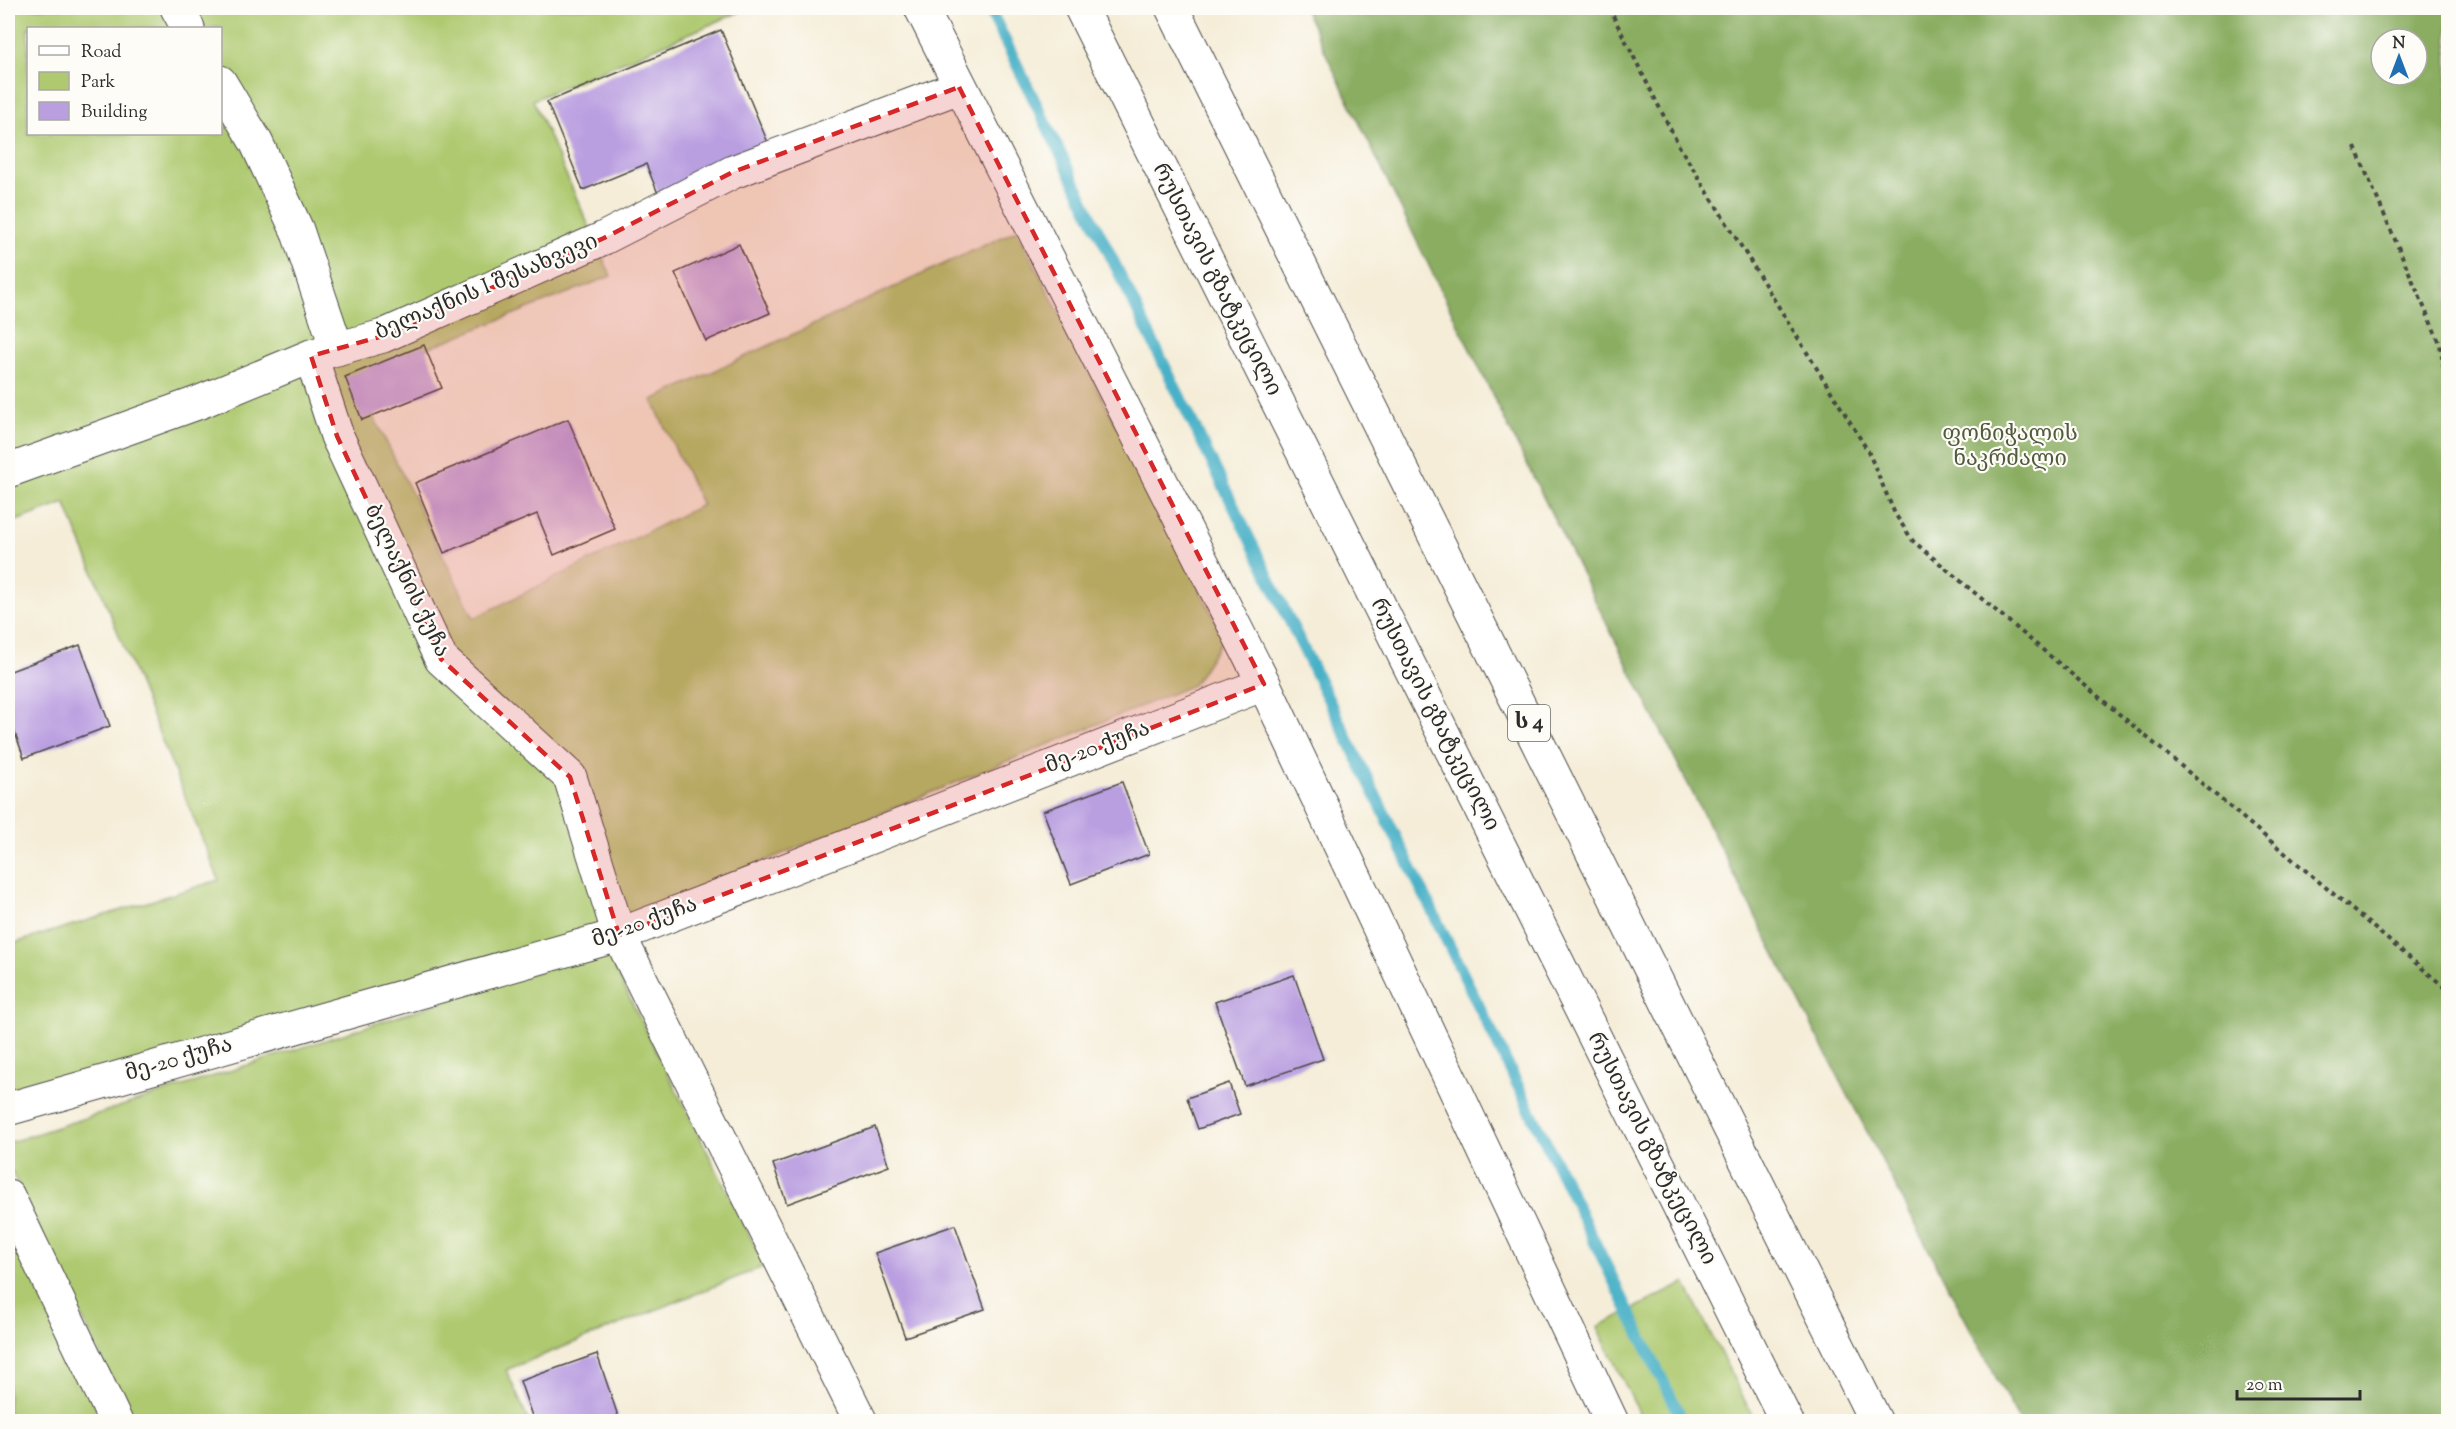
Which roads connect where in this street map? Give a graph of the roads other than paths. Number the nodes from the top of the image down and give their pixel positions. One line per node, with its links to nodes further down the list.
1 (177, 8): 5 (main road)
2 (921, 8): 7 (main road)
3 (1081, 8): 17 (main road, რუსთავის გზატკეცილი)
4 (1177, 17): 18 (main road, ს 4)
5 (187, 27)
6 (222, 85): 8 (main road, ბელაქნის ქუჩა)
7 (959, 87): 8 (main road, ბელაქნის I შესახვევი); 10 (main road)
8 (324, 352): 9 (main road, ბელაქნის I შესახვევი); 11 (main road, ბელაქნის ქუჩა)
9 (8, 471)
10 (1264, 684): 11 (main road, მე-20 ქუჩა); 16 (main road)
11 (619, 935): 12 (main road, მე-20 ქუჩა); 15 (main road, ბელაქნის ქუჩა)
12 (8, 1108)
13 (8, 1196): 14 (main road)
14 (116, 1422)
15 (861, 1422)
16 (1612, 1422)
17 (1787, 1422)
18 (1876, 1422)

